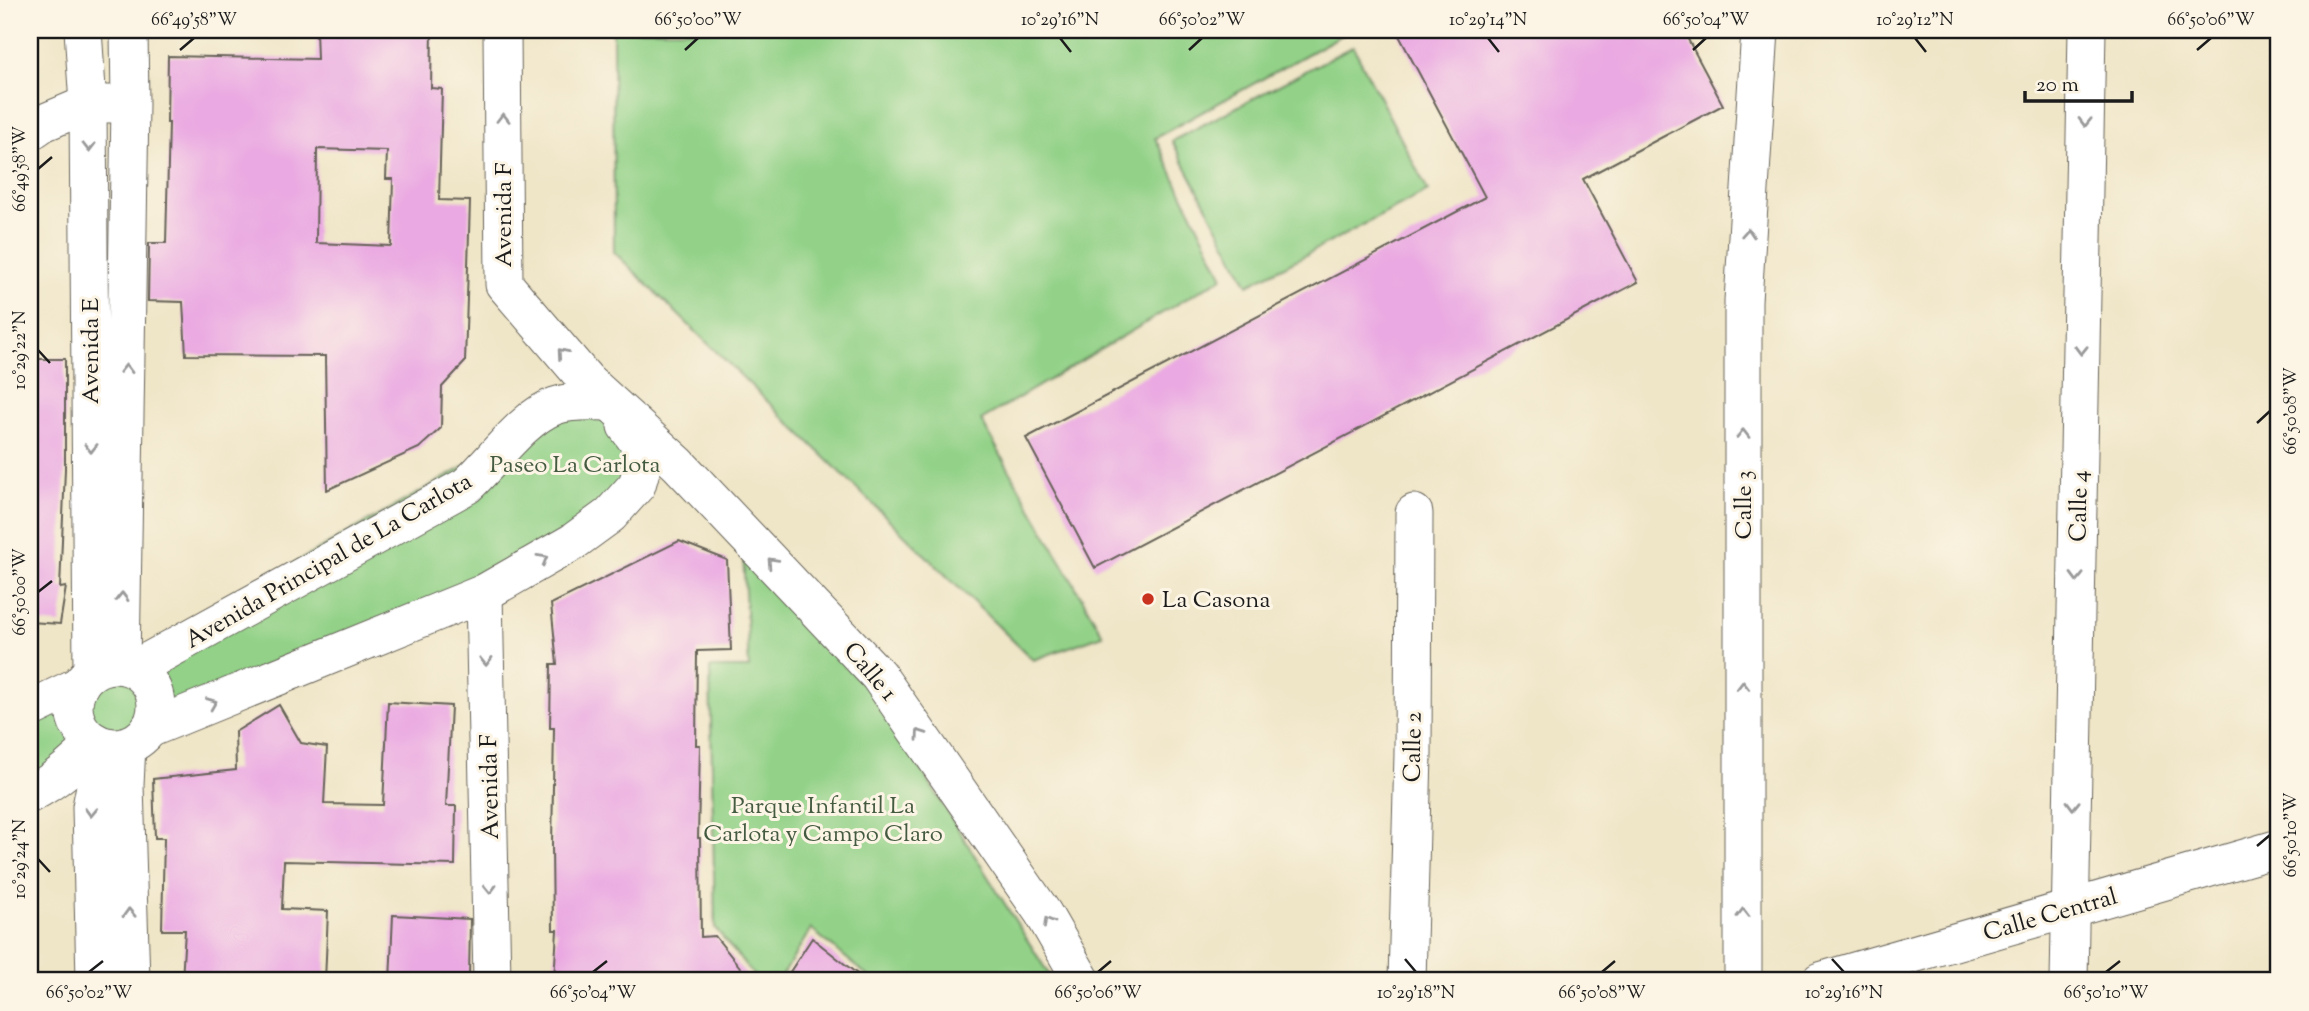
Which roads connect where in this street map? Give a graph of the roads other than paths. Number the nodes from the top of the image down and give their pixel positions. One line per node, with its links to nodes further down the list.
1 (83, 30): 6 (street, Avenida E)
2 (129, 30): 7 (street, Avenida E)
3 (502, 30): 9 (street, Avenida F, one-way to 3)
4 (1760, 30): 23 (street, Calle 3, one-way to 4)
5 (2087, 30): 17 (street, Calle 4, one-way to 17)
6 (88, 104): 7 (street); 8 (street); 12 (street, Avenida E, one-way to 12)
7 (130, 104): 12 (street, Avenida E, one-way to 7)
8 (30, 132)
9 (609, 402): 11 (street, one-way to 9); 12 (street, Avenida Principal de La Carlota); 21 (street, Calle 1, one-way to 9)
10 (1413, 513): 22 (street, Calle 2)
11 (484, 593): 14 (street, one-way to 11); 20 (street, Avenida F, one-way to 20)
12 (107, 673): 13 (street, Avenida Principal de La Carlota); 14 (street); 14 (street)
13 (30, 709)
14 (120, 740): 15 (street); 18 (street, one-way to 18); 19 (street, one-way to 14)
15 (30, 794)
16 (2279, 848): 17 (street, Calle Central)
17 (2071, 908): 24 (street, Calle Central); 25 (street, Calle 4)
18 (94, 981)
19 (131, 981)
20 (492, 981)
21 (1082, 981)
22 (1407, 981)
23 (1743, 981)
24 (1820, 981)
25 (2069, 981)

